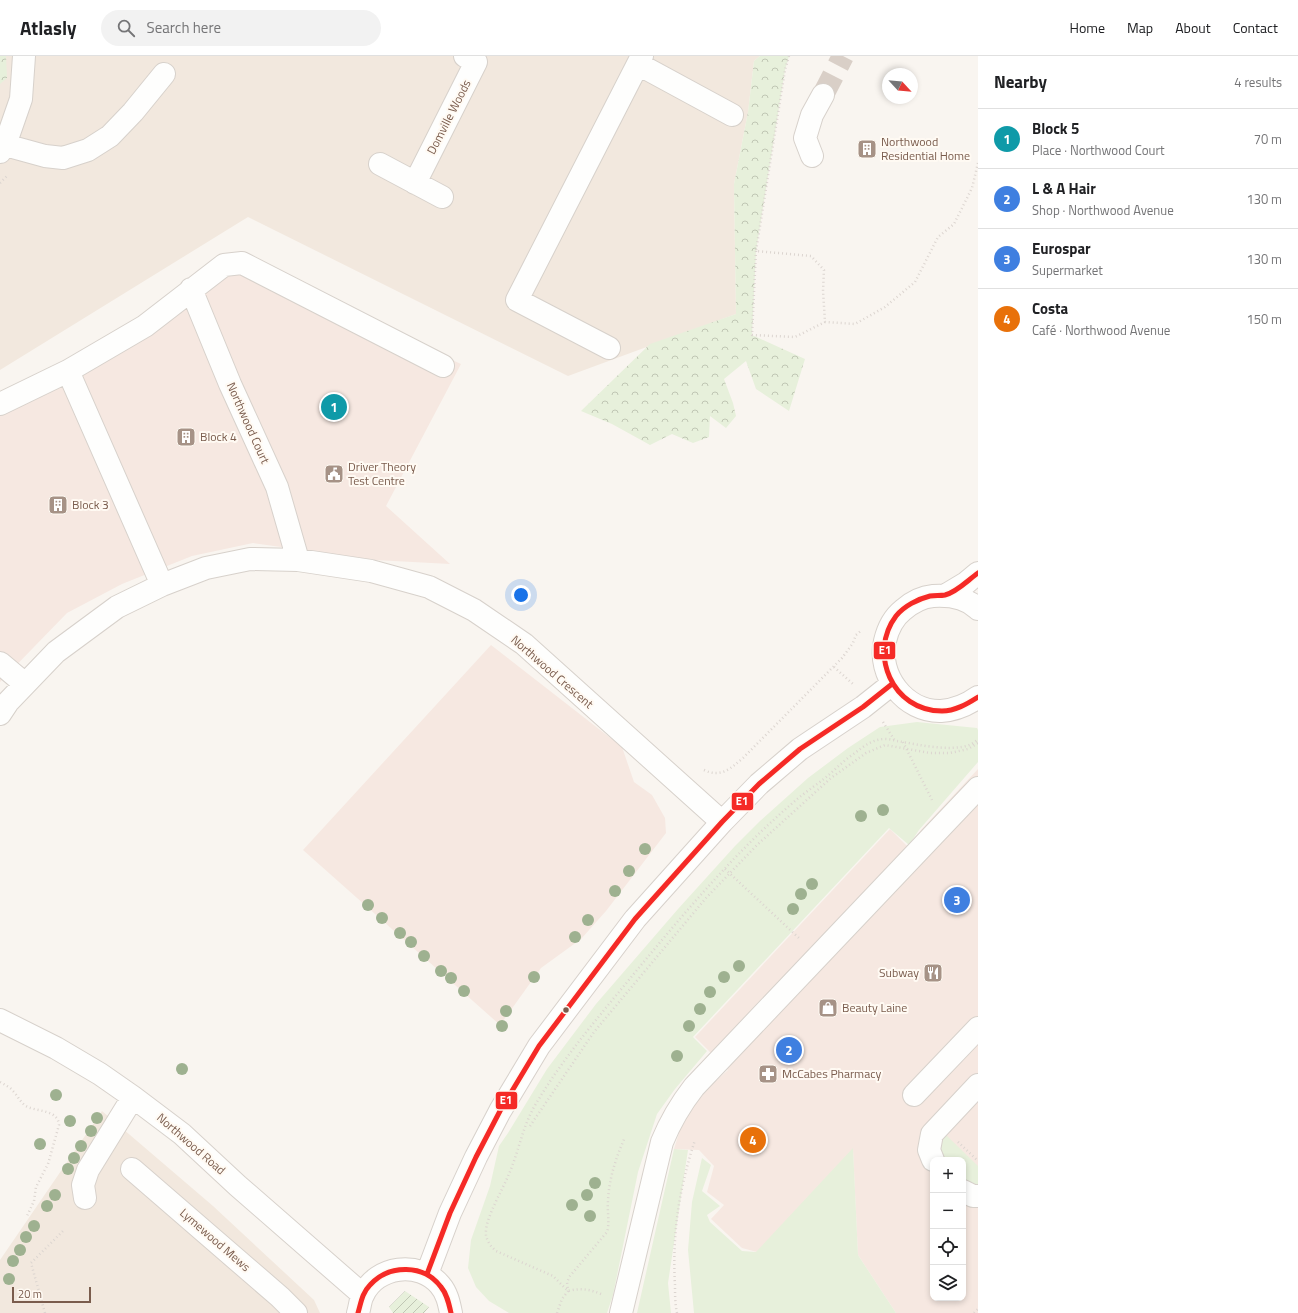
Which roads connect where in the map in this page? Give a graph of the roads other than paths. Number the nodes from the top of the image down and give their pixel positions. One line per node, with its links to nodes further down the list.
1 (24, 56): 7 (street)
2 (465, 56): 10 (street, Domville Woods)
3 (640, 60): 6 (street); 13 (street)
4 (164, 74): 7 (street)
5 (823, 95): 8 (street)
6 (732, 115)
7 (2, 148)
8 (812, 156)
9 (380, 164): 10 (street)
10 (415, 183): 11 (street)
11 (442, 197)
12 (192, 289): 14 (street); 15 (street); 17 (street, Northwood Court)
13 (609, 348)
14 (443, 366)
15 (68, 371): 16 (street); 19 (street)
16 (0, 404)
17 (298, 560): 19 (street, Northwood Crescent); 28 (street, Northwood Crescent)
18 (978, 573): 20 (street)
19 (162, 585): 23 (street, Northwood Crescent)
20 (946, 595): 21 (street); 24 (street)
21 (978, 609)
22 (0, 663): 23 (street)
23 (25, 684): 26 (street, Northwood Crescent)
24 (892, 684): 25 (street); 28 (street)
25 (978, 698)
26 (0, 714)
27 (978, 788): 41 (street)
28 (722, 822): 39 (street)
29 (0, 1020): 33 (street, Northwood Road)
30 (978, 1028): 32 (street)
31 (978, 1086): 34 (street)
32 (914, 1095)
33 (133, 1097): 38 (street); 40 (street, Northwood Road)
34 (932, 1157)
35 (132, 1169): 42 (street, Lymewood Mews)
36 (966, 1192): 37 (street)
37 (978, 1196)
38 (85, 1198)
39 (427, 1274): 40 (street); 43 (street)
40 (360, 1304)
41 (622, 1308)
42 (296, 1313)
43 (451, 1313)

